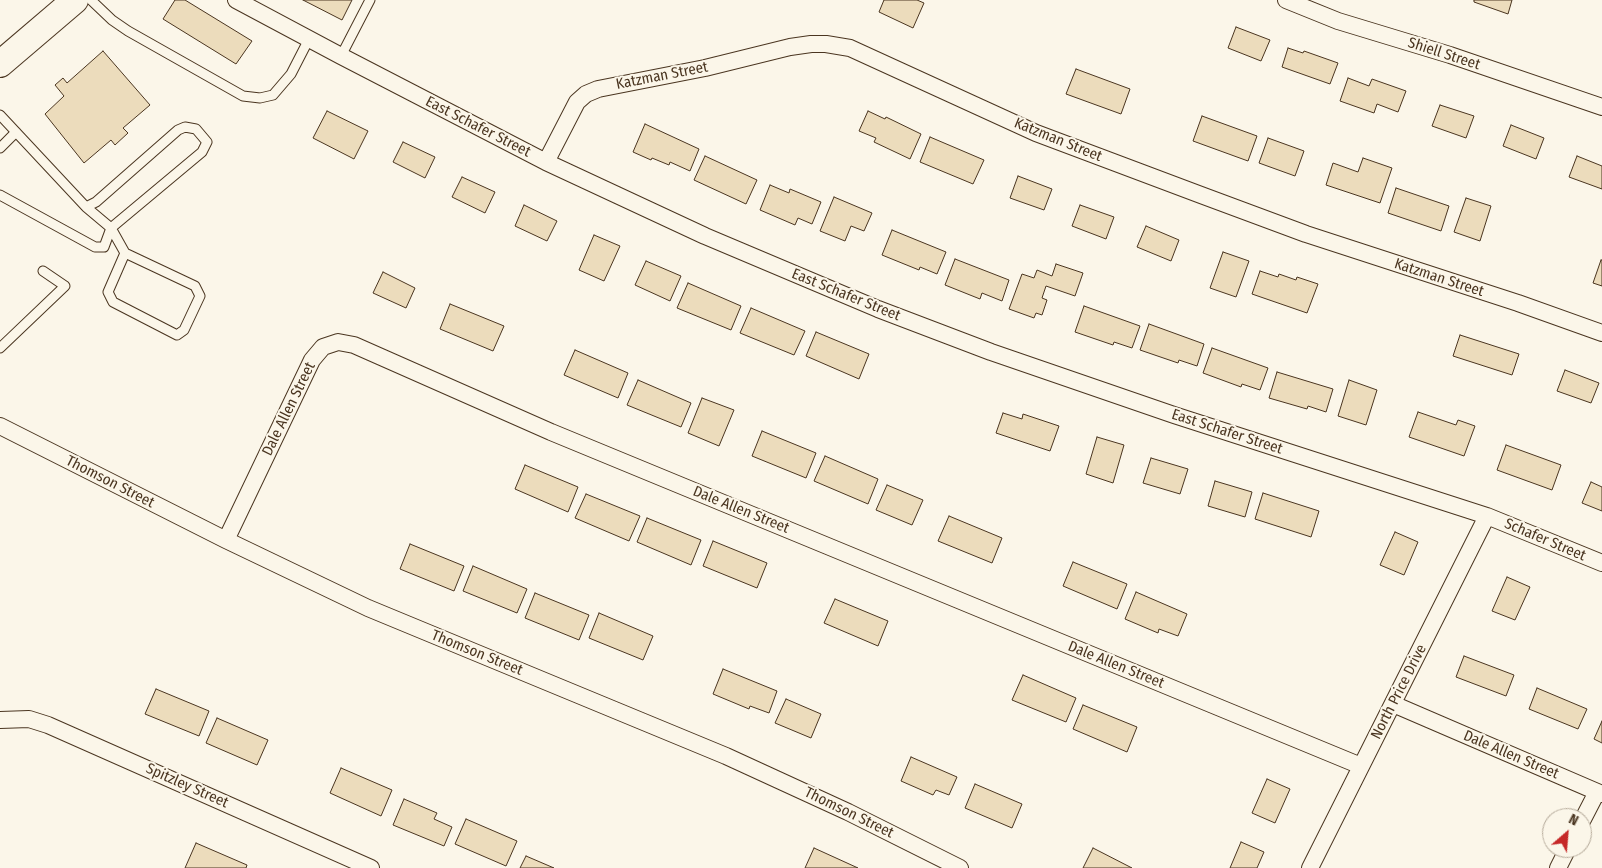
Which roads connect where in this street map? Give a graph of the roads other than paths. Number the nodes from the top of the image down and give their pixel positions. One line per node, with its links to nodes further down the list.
1 (91, 0): 6 (lane)
2 (236, 0): 6 (street, East Schafer Street)
3 (370, 0): 7 (lane)
4 (1286, 0): 9 (street, Shiell Street)
5 (65, 4): 8 (main road)
6 (309, 39): 7 (street, East Schafer Street)
7 (341, 56): 13 (street, East Schafer Street)
8 (0, 64)
9 (1602, 107)
10 (0, 116): 11 (lane)
11 (16, 132): 12 (lane); 15 (lane)
12 (0, 148)
13 (546, 162): 19 (street, Katzman Street); 22 (street, East Schafer Street)
14 (0, 195): 16 (lane)
15 (86, 207): 16 (lane); 16 (lane)
16 (111, 228): 17 (lane)
17 (125, 253): 17 (lane)
18 (43, 271): 20 (lane)
19 (1602, 333)
20 (0, 348)
21 (0, 426): 23 (street, Thomson Street)
22 (1488, 516): 24 (street, Schafer Street); 25 (street, North Price Drive)
23 (226, 540): 27 (street, Dale Allen Street); 31 (street, Thomson Street)
24 (1602, 563)
25 (1393, 704): 27 (street, North Price Drive); 28 (street, Dale Allen Street)
26 (0, 720): 30 (street, Spitzley Street)
27 (1361, 766): 32 (street, North Price Drive)
28 (1599, 793): 29 (street)
29 (1590, 808)
30 (370, 868)
31 (960, 868)
32 (1310, 868)

